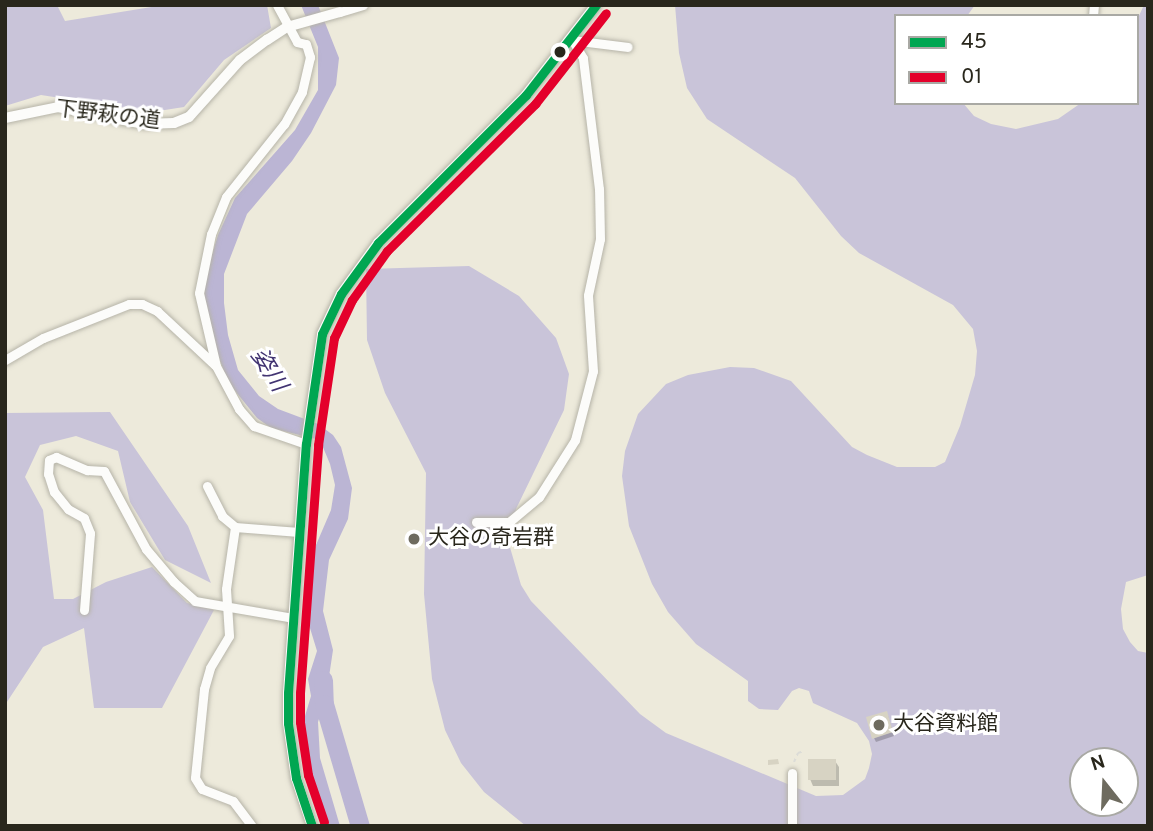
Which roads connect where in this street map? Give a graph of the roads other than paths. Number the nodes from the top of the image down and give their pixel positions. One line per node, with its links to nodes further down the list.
1 (277, 5): 5 (street)
2 (363, 5): 4 (street)
3 (596, 5): 6 (street)
4 (340, 12): 5 (street, 下野萩の道)
5 (287, 27): 8 (street, 下野萩の道); 10 (street)
6 (572, 40): 7 (street); 11 (street); 13 (street)
7 (628, 47)
8 (5, 118)
9 (5, 360): 10 (street)
10 (216, 366): 11 (street)
11 (306, 444): 15 (street)
12 (207, 486): 14 (street)
13 (476, 522)
14 (235, 527): 15 (street); 16 (street)
15 (299, 532): 18 (street)
16 (227, 606): 17 (street); 18 (street); 20 (street)
17 (84, 610)
18 (293, 618): 21 (street)
19 (792, 773): 22 (street)
20 (252, 826)
21 (312, 826)
22 (792, 826)

